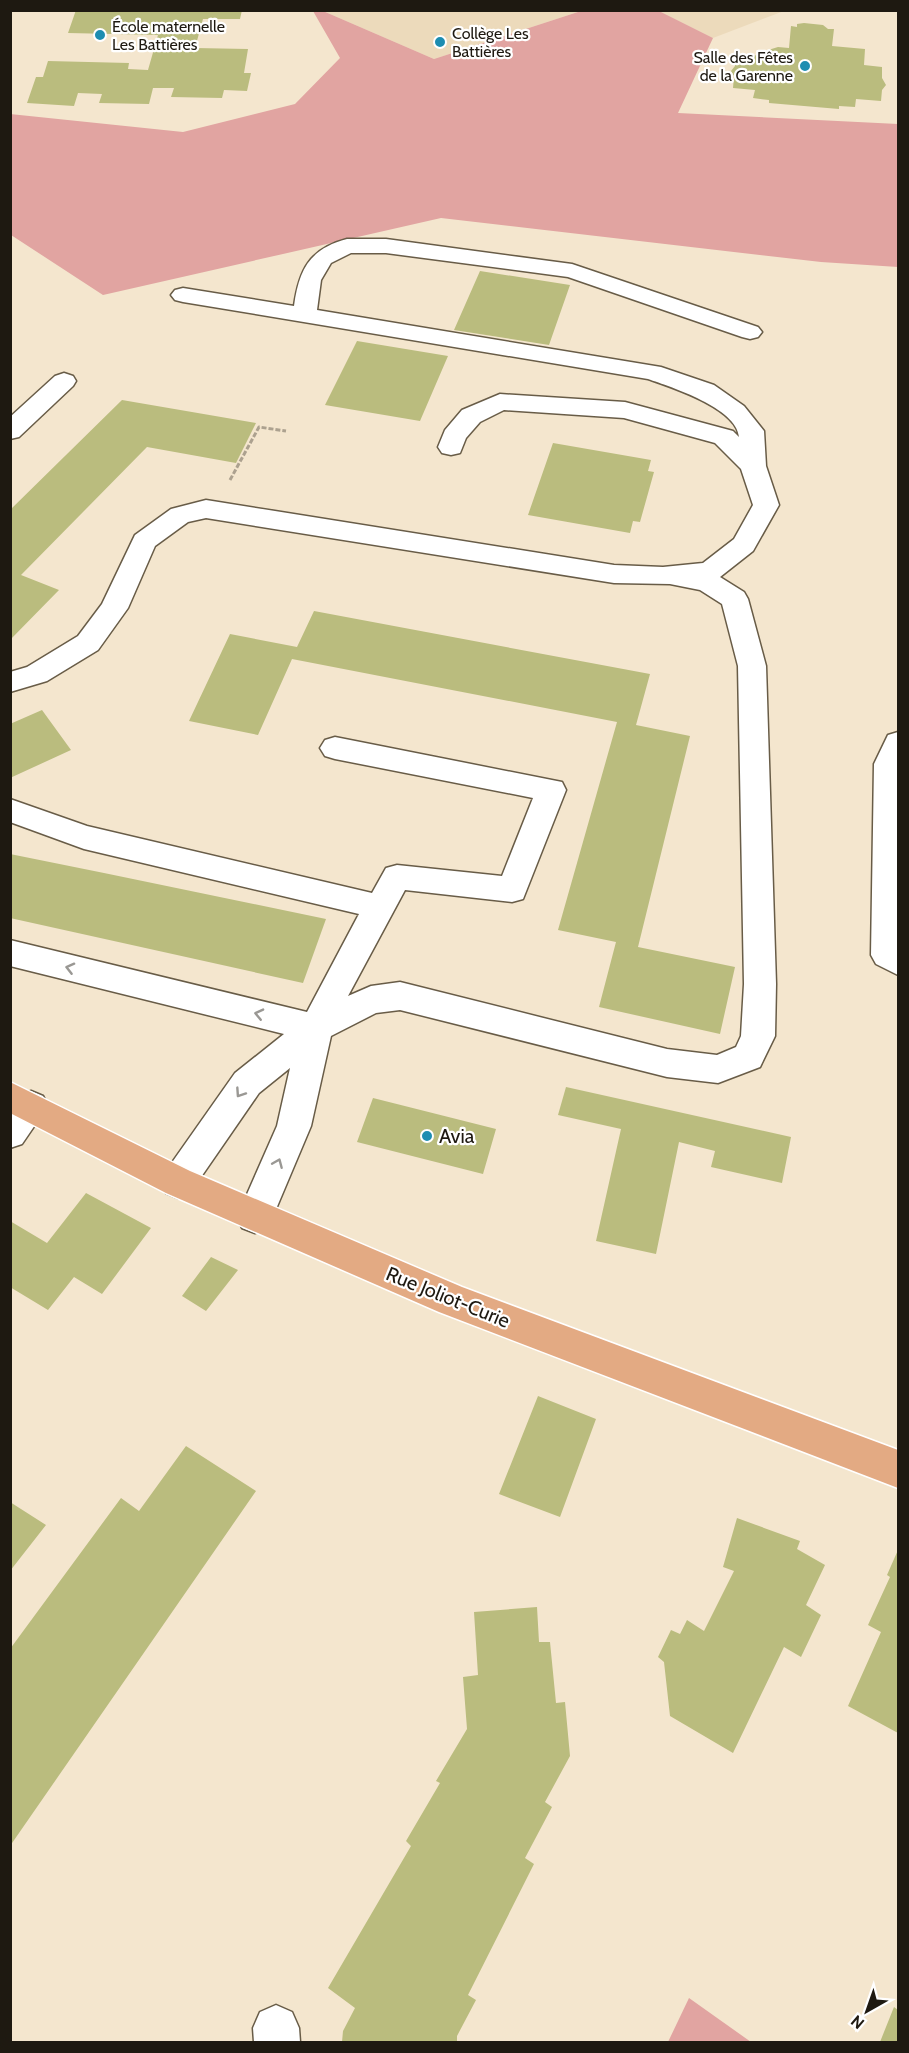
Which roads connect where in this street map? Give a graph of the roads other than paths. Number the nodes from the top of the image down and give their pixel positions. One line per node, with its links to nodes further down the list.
1 (183, 295): 2 (street)
2 (305, 315): 3 (street); 7 (street)
3 (750, 332)
4 (64, 381): 5 (street)
5 (10, 431)
6 (451, 447): 7 (street)
7 (753, 466): 8 (street)
8 (663, 576): 9 (street); 16 (street)
9 (10, 682)
10 (898, 742): 15 (street)
11 (335, 748): 13 (street)
12 (10, 810): 13 (street)
13 (380, 907): 16 (street)
14 (10, 953): 16 (street, one-way to 14)
15 (898, 962)
16 (316, 1028): 18 (street, one-way to 18); 19 (street, one-way to 16)
17 (17, 1112): 18 (main road, Rue Joliot-Curie)
18 (178, 1182): 19 (main road, Rue Joliot-Curie)
19 (255, 1217): 20 (main road, Rue Joliot-Curie)
20 (898, 1469)

